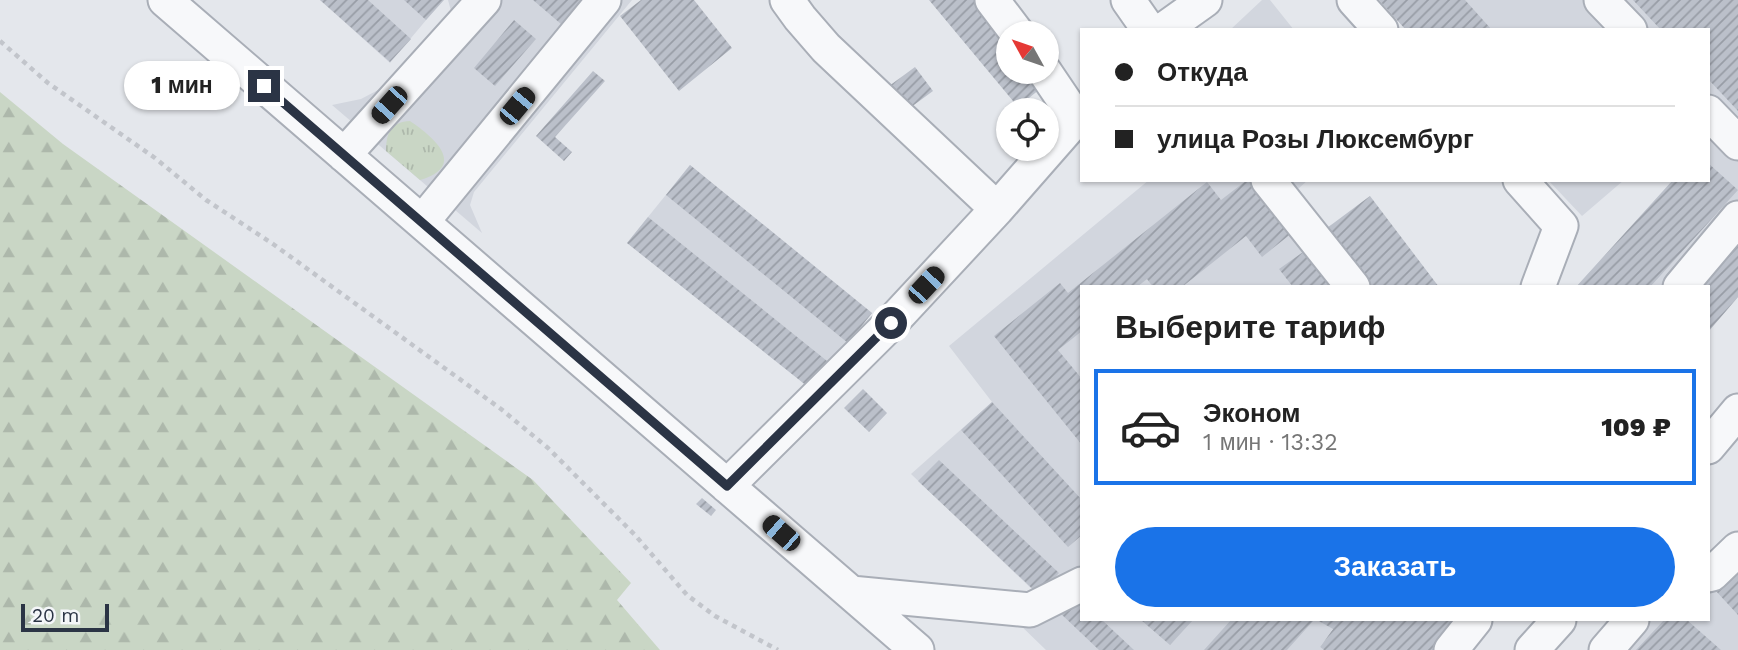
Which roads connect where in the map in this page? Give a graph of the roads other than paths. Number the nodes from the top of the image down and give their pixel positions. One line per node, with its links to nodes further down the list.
1 (165, 0): 19 (street)
2 (484, 0): 19 (street)
3 (604, 0): 24 (street)
4 (787, 0): 22 (street)
5 (992, 0): 10 (street)
6 (1128, 0): 11 (street)
7 (1205, 0): 12 (street)
8 (1354, 0): 13 (street)
9 (1601, 0): 14 (street)
10 (1008, 21)
11 (1148, 28)
12 (1166, 28)
13 (1379, 28)
14 (1628, 28)
15 (1054, 84): 17 (street)
16 (1710, 114): 18 (street)
17 (1079, 115): 22 (street)
18 (1738, 144)
19 (344, 155): 24 (street)
20 (1270, 182): 25 (street)
21 (1522, 182): 26 (street)
22 (997, 209): 30 (street)
23 (1738, 218): 27 (street)
24 (422, 222): 30 (street)
25 (1351, 285)
26 (1539, 285)
27 (1683, 285)
28 (1738, 411): 29 (street)
29 (1710, 445)
30 (727, 486): 34 (street)
31 (1738, 549): 32 (street)
32 (1710, 575)
33 (1080, 585): 34 (street)
34 (851, 593): 38 (street)
35 (1474, 621): 39 (street)
36 (1558, 621): 40 (street)
37 (1631, 621): 41 (street)
38 (917, 650)
39 (1451, 650)
40 (1532, 650)
41 (1606, 650)

